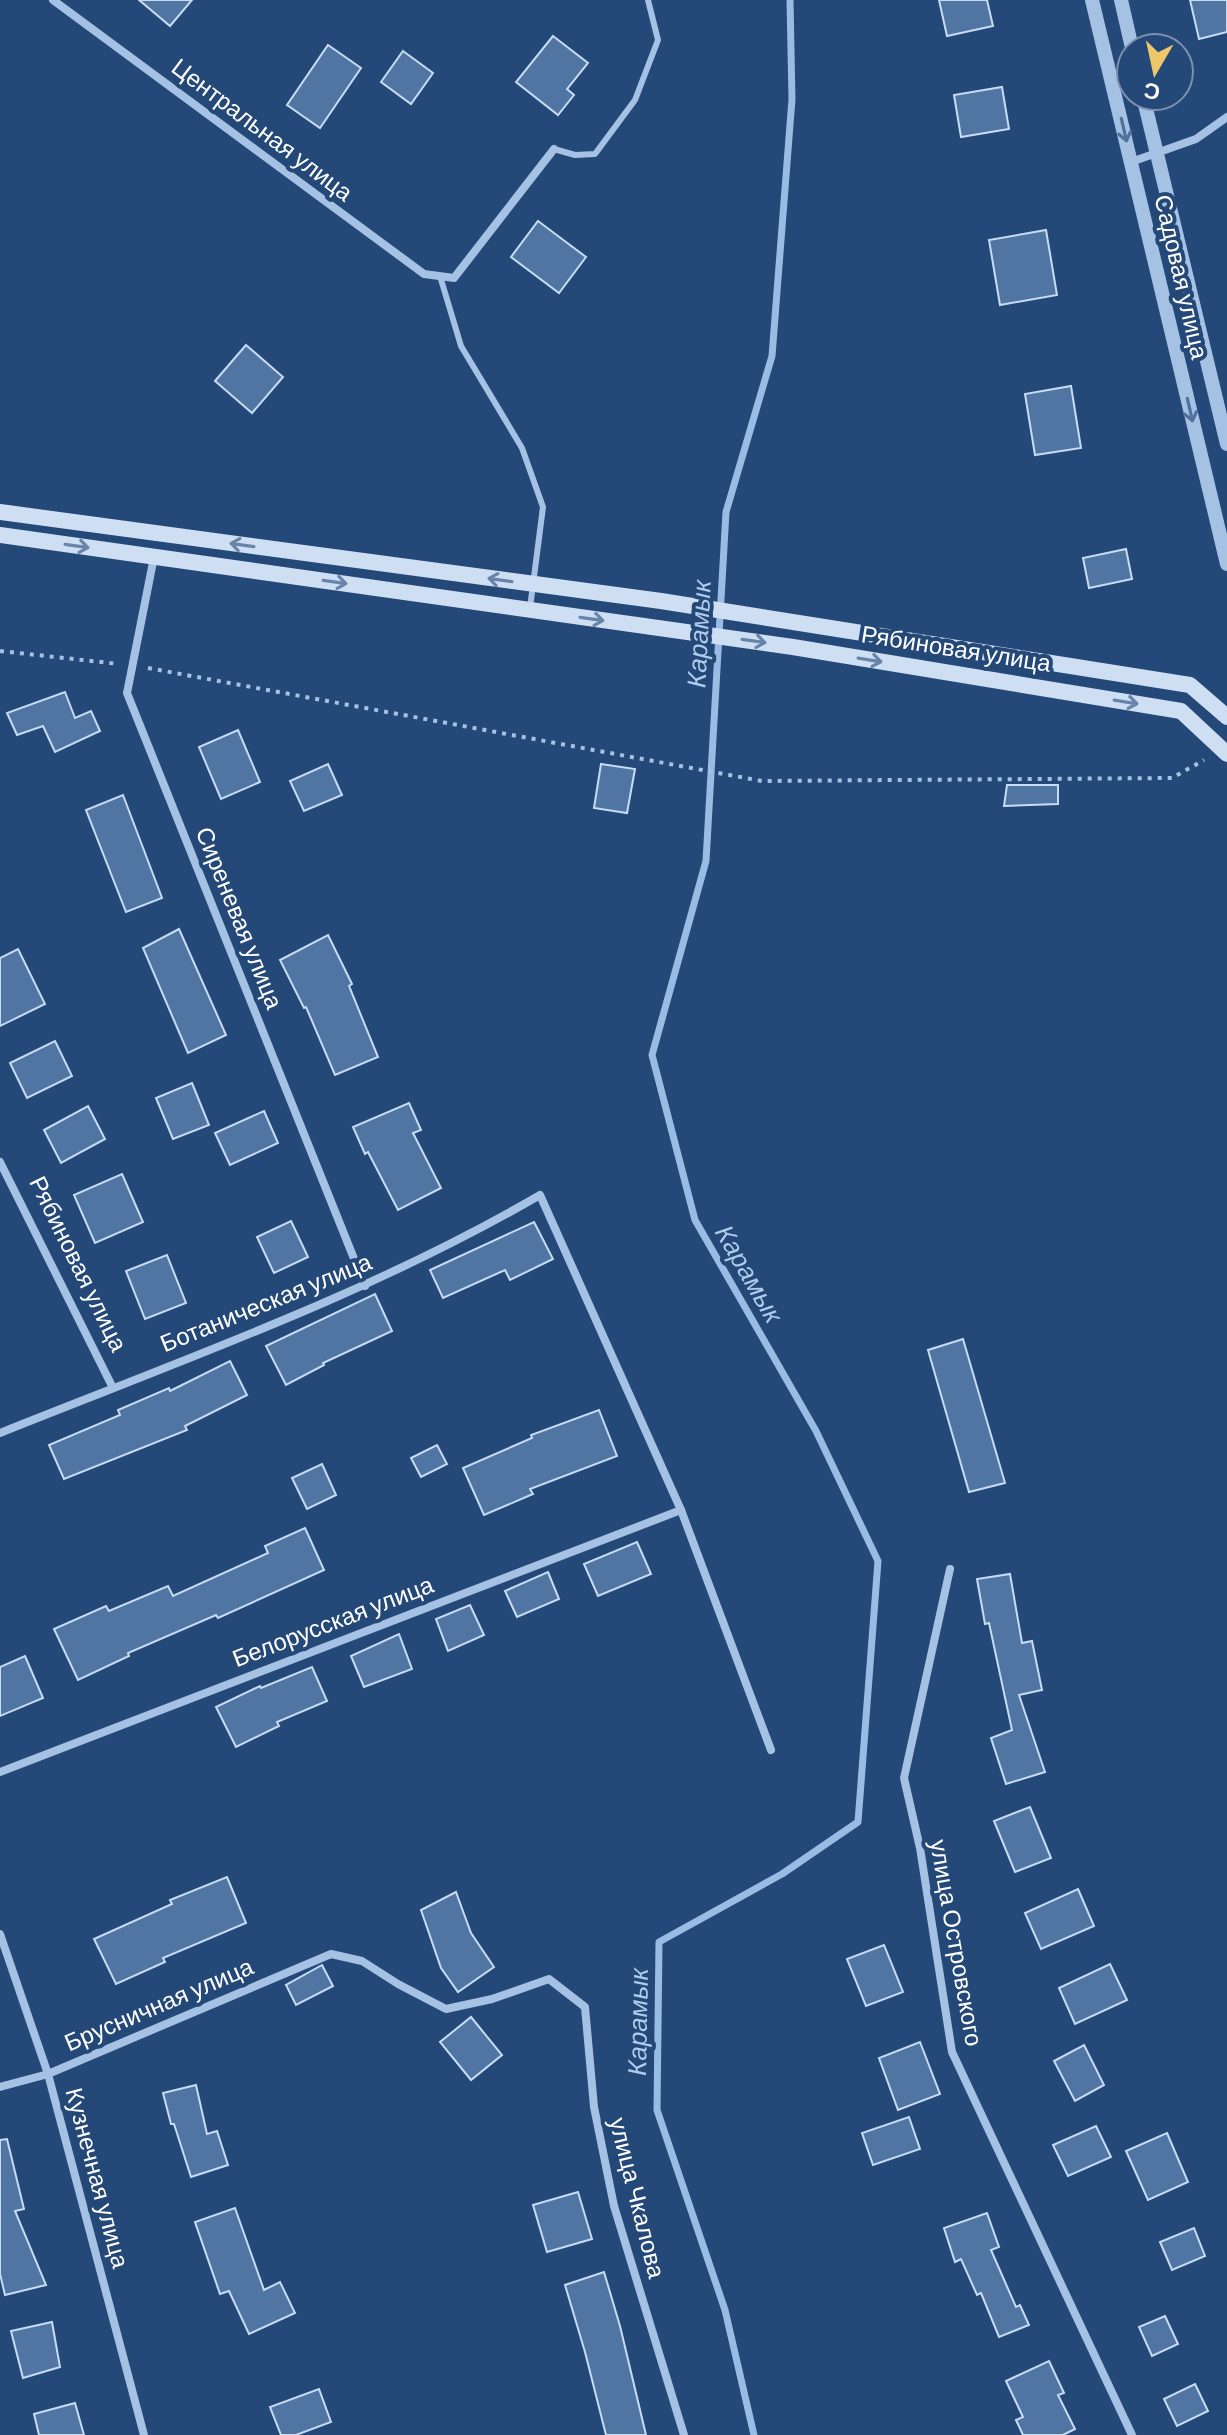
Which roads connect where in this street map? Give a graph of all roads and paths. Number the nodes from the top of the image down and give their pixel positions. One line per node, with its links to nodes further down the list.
1 (53, 0): 11 (street, Центральная улица)
2 (648, 0): 8 (lane)
3 (1092, 0): 10 (street, Садовая улица, one-way to 10)
4 (1121, 0): 5 (street)
5 (1128, 32)
6 (1147, 112): 9 (street, Садовая улица)
7 (1227, 117): 9 (street)
8 (554, 149): 11 (street, Центральная улица)
9 (1156, 152): 10 (street); 12 (street, Садовая улица)
10 (1131, 162): 16 (street, Садовая улица, one-way to 16)
11 (440, 276): 17 (lane)
12 (1227, 444)
13 (0, 512): 17 (main road, one-way to 13)
14 (0, 535): 15 (main road, Рябиновая улица, one-way to 15)
15 (154, 557): 18 (main road, Рябиновая улица, one-way to 18); 20 (street, Сиреневая улица)
16 (1227, 564)
17 (532, 584): 18 (lane); 21 (main road)
18 (530, 610): 22 (main road, Рябиновая улица, one-way to 22)
19 (0, 651): 20 (path)
20 (132, 666): 22 (path); 24 (street, Сиреневая улица)
21 (1227, 717)
22 (1225, 752)
23 (0, 1162): 25 (street, Рябиновая улица)
24 (365, 1286): 25 (street, Ботаническая улица); 27 (street, Ботаническая улица)
25 (113, 1388): 26 (street, Ботаническая улица)
26 (0, 1433)
27 (681, 1510): 29 (street); 30 (street, Белорусская улица)
28 (950, 1569): 37 (street, улица Островского)
29 (771, 1750)
30 (0, 1772)
31 (0, 1934): 33 (street, Кузнечная улица)
32 (331, 1954): 33 (street, Брусничная улица); 36 (street, улица Чкалова)
33 (48, 2074): 34 (street, Брусничная улица); 35 (street, Кузнечная улица)
34 (0, 2087)
35 (144, 2435)
36 (684, 2435)
37 (1132, 2435)

